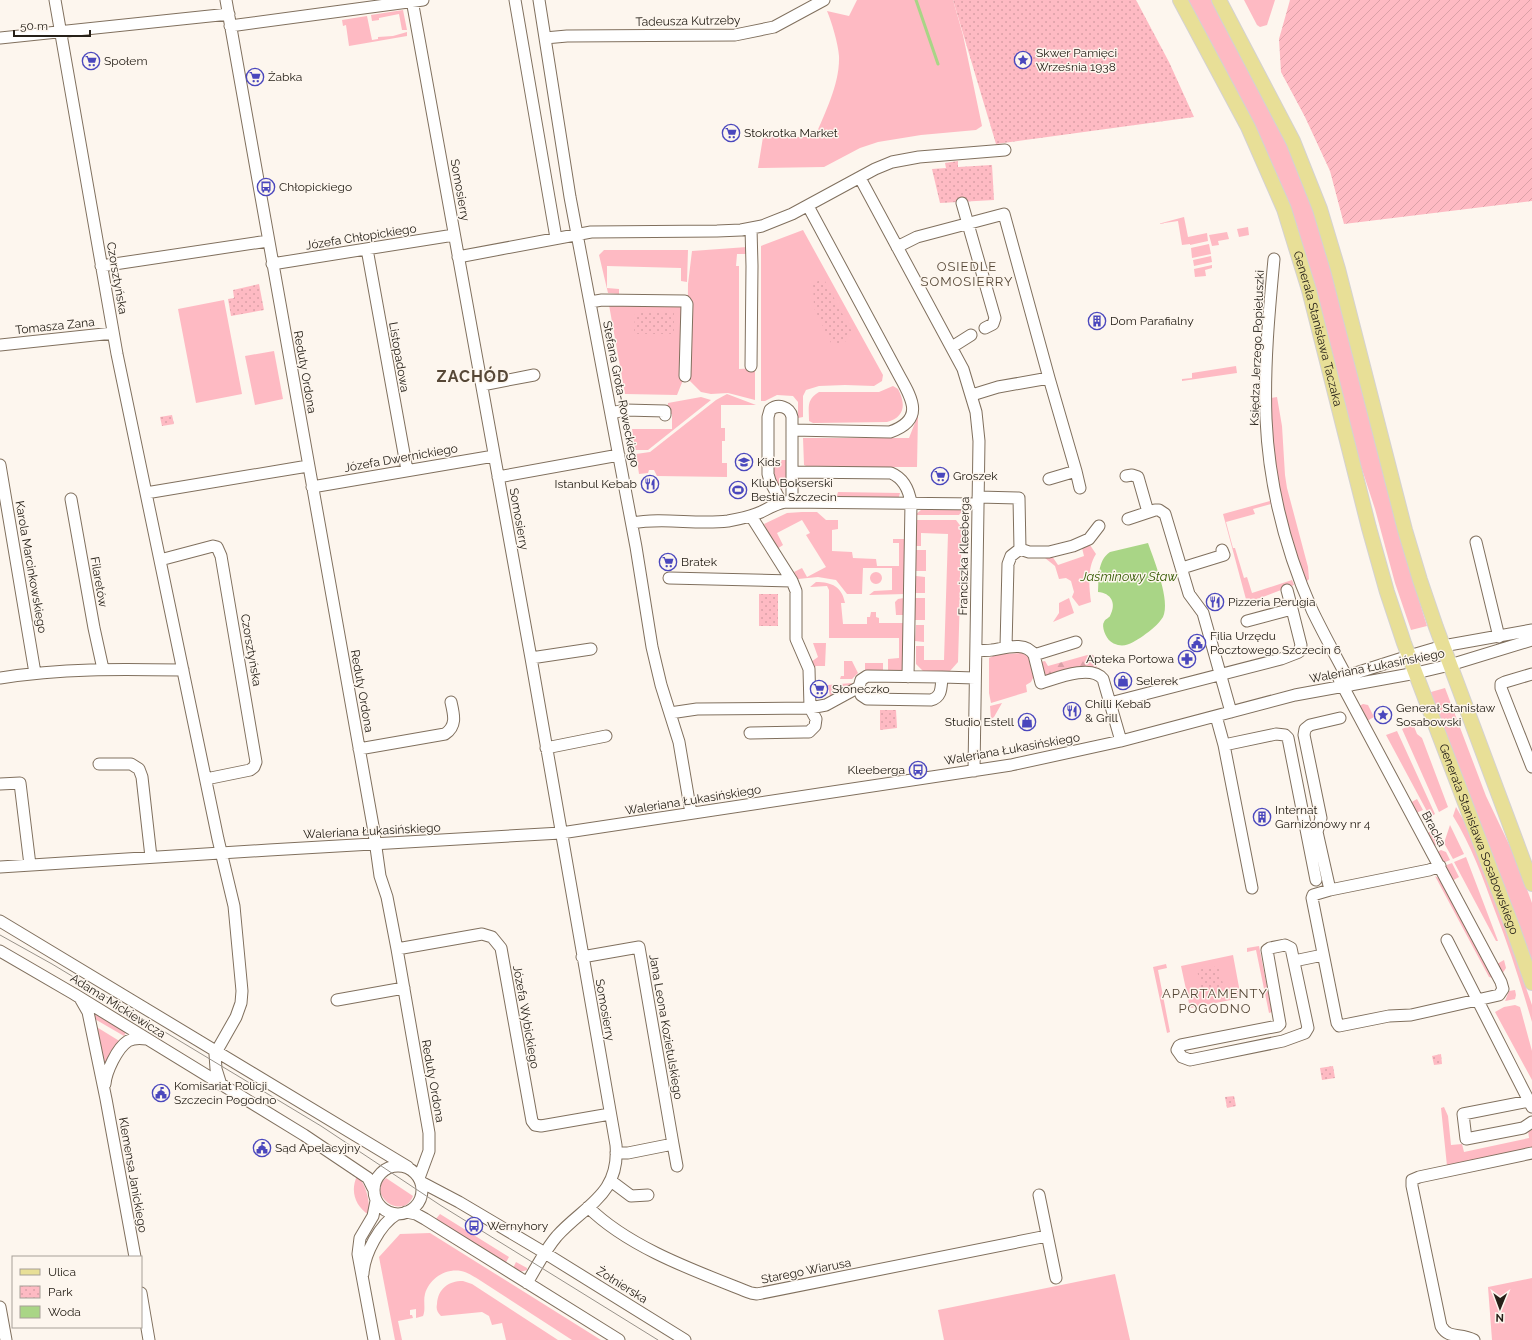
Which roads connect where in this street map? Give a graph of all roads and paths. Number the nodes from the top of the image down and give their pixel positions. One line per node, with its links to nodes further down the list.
1 (54, 0): 11 (street, Czorsztyńska)
2 (226, 0): 9 (street, Reduty Ordona)
3 (515, 0): 22 (street)
4 (538, 0): 13 (street, Stefana Grota-Roweckiego)
5 (824, 0): 13 (street, Tadeusza Kutrzeby)
6 (1180, 0): 86 (main road, Generała Stanisława Taczaka)
7 (1218, 0): 81 (main road)
8 (416, 1): 10 (street); 21 (street, Somosierry)
9 (228, 14): 10 (street, Reduty Ordona); 11 (street)
10 (230, 26): 23 (street, Reduty Ordona)
11 (60, 32): 12 (street); 29 (street, Czorsztyńska)
12 (0, 38)
13 (545, 38): 20 (street, Stefana Grota-Roweckiego)
14 (1006, 150): 15 (street)
15 (860, 178): 17 (street); 24 (street, Franciszka Kleeberga)
16 (962, 202): 18 (street)
17 (808, 206): 19 (street); 44 (street)
18 (968, 224): 24 (street); 31 (street); 39 (street)
19 (751, 228): 20 (street); 36 (street)
20 (577, 234): 22 (street); 30 (street, Stefana Grota-Roweckiego)
21 (454, 235): 25 (street, Józefa Chłopickiego); 26 (street, Somosierry)
22 (556, 238): 26 (street)
23 (268, 241): 28 (street, Reduty Ordona); 29 (street)
24 (898, 247): 35 (street, Franciszka Kleeberga)
25 (367, 249): 28 (street, Józefa Chłopickiego); 49 (street, Listopadowa)
26 (458, 257): 40 (street, Somosierry)
27 (1274, 259): 100 (street, Księdza Jerzego Popiełuszki)
28 (272, 264): 48 (street, Reduty Ordona)
29 (102, 266): 32 (street, Czorsztyńska)
30 (590, 302): 38 (street); 42 (street, Stefana Grota-Roweckiego)
31 (985, 328)
32 (113, 333): 34 (street, Tomasza Zana); 57 (street, Czorsztyńska)
33 (971, 335): 35 (street)
34 (0, 345)
35 (952, 347): 41 (street, Franciszka Kleeberga)
36 (752, 366)
37 (534, 375): 40 (street)
38 (685, 376)
39 (1049, 378): 41 (street); 50 (street)
40 (482, 385): 46 (street, Somosierry)
41 (972, 395): 59 (street, Franciszka Kleeberga)
42 (611, 413): 43 (street); 45 (street, Stefana Grota-Roweckiego)
43 (665, 414)
44 (792, 430): 51 (street); 60 (street)
45 (619, 455): 53 (street); 65 (street, Stefana Grota-Roweckiego)
46 (494, 456): 49 (street, Józefa Dwernickiego); 53 (street, Somosierry)
47 (0, 465): 91 (street, Karola Marcinkowskiego)
48 (308, 466): 55 (street, Reduty Ordona); 57 (street)
49 (407, 470): 55 (street, Józefa Dwernickiego)
50 (1076, 471): 54 (street); 56 (street)
51 (792, 472): 60 (street); 61 (street)
52 (1126, 476): 62 (street)
53 (498, 477): 87 (street, Somosierry)
54 (1049, 479)
55 (312, 487): 115 (street, Reduty Ordona)
56 (1080, 488)
57 (146, 493): 70 (street, Czorsztyńska)
58 (71, 499): 89 (street, Filaretów)
59 (978, 500): 61 (street); 68 (street); 84 (street, Franciszka Kleeberga)
60 (786, 502): 61 (street); 63 (street)
61 (911, 503): 95 (street)
62 (1148, 512): 64 (street); 71 (street)
63 (751, 516): 65 (street); 73 (street)
64 (1128, 519)
65 (632, 523): 106 (street, Stefana Grota-Roweckiego)
66 (1099, 526): 68 (street)
67 (1476, 542): 78 (street)
68 (1020, 550): 82 (street)
69 (1222, 550): 71 (street)
70 (160, 560): 90 (street, Czorsztyńska); 119 (street, Czorsztyńska)
71 (1182, 568): 93 (street)
72 (669, 578): 73 (street)
73 (792, 580): 104 (street)
74 (1287, 590): 75 (street)
75 (1292, 609): 76 (street); 93 (street)
76 (1247, 621)
77 (1532, 630): 78 (street, Waleriana Łukasińskiego)
78 (1499, 637): 81 (street, Waleriana Łukasińskiego)
79 (1532, 640): 88 (street, Waleriana Łukasińskiego)
80 (1076, 642): 85 (street)
81 (1443, 646): 86 (street, Waleriana Łukasińskiego); 88 (main road)
82 (1006, 647): 84 (street); 85 (street)
83 (591, 649): 87 (street)
84 (976, 651): 98 (street, Franciszka Kleeberga)
85 (1034, 655): 103 (street)
86 (1409, 656): 92 (main road, Generała Stanisława Taczaka); 100 (street, Waleriana Łukasińskiego)
87 (531, 658): 114 (street, Somosierry)
88 (1450, 665): 92 (street, Waleriana Łukasińskiego); 130 (main road)
89 (104, 669): 90 (street); 91 (street)
90 (183, 670): 119 (street, Czorsztyńska)
91 (36, 673): 97 (street)
92 (1416, 673): 100 (street, Waleriana Łukasińskiego); 140 (main road, Generała Stanisława Sosabowskiego)
93 (1220, 674): 103 (street); 105 (street)
94 (1532, 674): 99 (street)
95 (908, 677): 96 (street); 101 (street)
96 (942, 677): 98 (street); 101 (street)
97 (0, 678)
98 (975, 678): 118 (street, Franciszka Kleeberga)
99 (1508, 681): 109 (street); 117 (street)
100 (1345, 682): 105 (street, Waleriana Łukasińskiego); 127 (street, Bracka)
101 (859, 687): 104 (street)
102 (451, 702): 115 (street, Reduty Ordona)
103 (1110, 703): 112 (street)
104 (810, 708): 106 (street); 110 (street)
105 (1231, 712): 107 (street, Waleriana Łukasińskiego)
106 (670, 713): 121 (street, Stefana Grota-Roweckiego)
107 (1216, 716): 112 (street, Waleriana Łukasińskiego); 113 (street)
108 (1340, 718): 132 (street)
109 (1520, 722)
110 (750, 733)
111 (606, 736): 114 (street)
112 (1121, 741): 118 (street, Waleriana Łukasińskiego)
113 (1224, 745): 129 (street); 131 (street)
114 (546, 748): 122 (street, Somosierry)
115 (359, 749): 123 (street, Reduty Ordona)
116 (99, 764): 125 (street)
117 (1532, 767)
118 (974, 771): 121 (street, Waleriana Łukasińskiego)
119 (206, 779): 124 (street, Czorsztyńska)
120 (0, 784): 126 (street)
121 (691, 814): 122 (street, Waleriana Łukasińskiego)
122 (561, 833): 123 (street, Waleriana Łukasińskiego); 138 (street, Somosierry)
123 (376, 843): 124 (street, Waleriana Łukasińskiego); 135 (street, Reduty Ordona)
124 (222, 853): 125 (street, Waleriana Łukasińskiego); 146 (street, Czorsztyńska)
125 (151, 858): 126 (street, Waleriana Łukasińskiego)
126 (30, 865): 128 (street, Waleriana Łukasińskiego)
127 (1440, 866): 132 (street); 144 (street, Bracka)
128 (0, 867)
129 (1316, 880)
130 (1532, 884)
131 (1252, 888)
132 (1330, 890): 137 (street)
133 (0, 921): 146 (street, Adama Mickiewicza)
134 (1447, 940): 144 (street)
135 (397, 949): 141 (street, Reduty Ordona); 150 (street, Józefa Wybickiego)
136 (0, 952): 142 (street, Adama Mickiewicza)
137 (1324, 955): 139 (street); 144 (street)
138 (582, 957): 150 (street, Somosierry); 152 (street, Jana Leona Kozietulskiego)
139 (1294, 961): 139 (street)
140 (1532, 983)
141 (404, 988): 143 (street); 157 (street, Reduty Ordona)
142 (74, 994): 145 (street, Adama Mickiewicza); 148 (street, Klemensa Janickiego)
143 (337, 1000)
144 (1478, 1001): 149 (street)
145 (150, 1041): 147 (street, Adama Mickiewicza); 148 (street, Klemensa Janickiego)
146 (216, 1052): 147 (street); 156 (street, Adama Mickiewicza)
147 (221, 1085): 159 (street, Adama Mickiewicza)
148 (106, 1098): 167 (street, Klemensa Janickiego)
149 (1530, 1104): 151 (street)
150 (610, 1114): 153 (street, Somosierry)
151 (1532, 1122)
152 (673, 1144): 153 (street); 155 (street, Jana Leona Kozietulskiego)
153 (616, 1153): 158 (street, Somosierry)
154 (1532, 1153): 178 (street)
155 (677, 1166)
156 (408, 1167): 157 (street); 159 (street)
157 (420, 1180): 164 (street); 166 (street, Żołnierska)
158 (610, 1182): 160 (street); 163 (street, Somosierry)
159 (373, 1188): 162 (street)
160 (648, 1195)
161 (1038, 1195): 165 (street)
162 (376, 1201): 164 (street); 170 (street)
163 (588, 1208): 165 (street, Starego Wiarusa); 166 (street, Somosierry)
164 (402, 1213): 169 (street); 170 (street)
165 (1048, 1236): 168 (street)
166 (546, 1253): 169 (street); 177 (street, Żołnierska)
167 (135, 1256)
168 (1056, 1278)
169 (527, 1283): 176 (street)
170 (364, 1284): 175 (street)
171 (142, 1299): 174 (street)
172 (0, 1307): 173 (street)
173 (6, 1340)
174 (149, 1340)
175 (374, 1340)
176 (619, 1340)
177 (685, 1340)
178 (1474, 1340)

